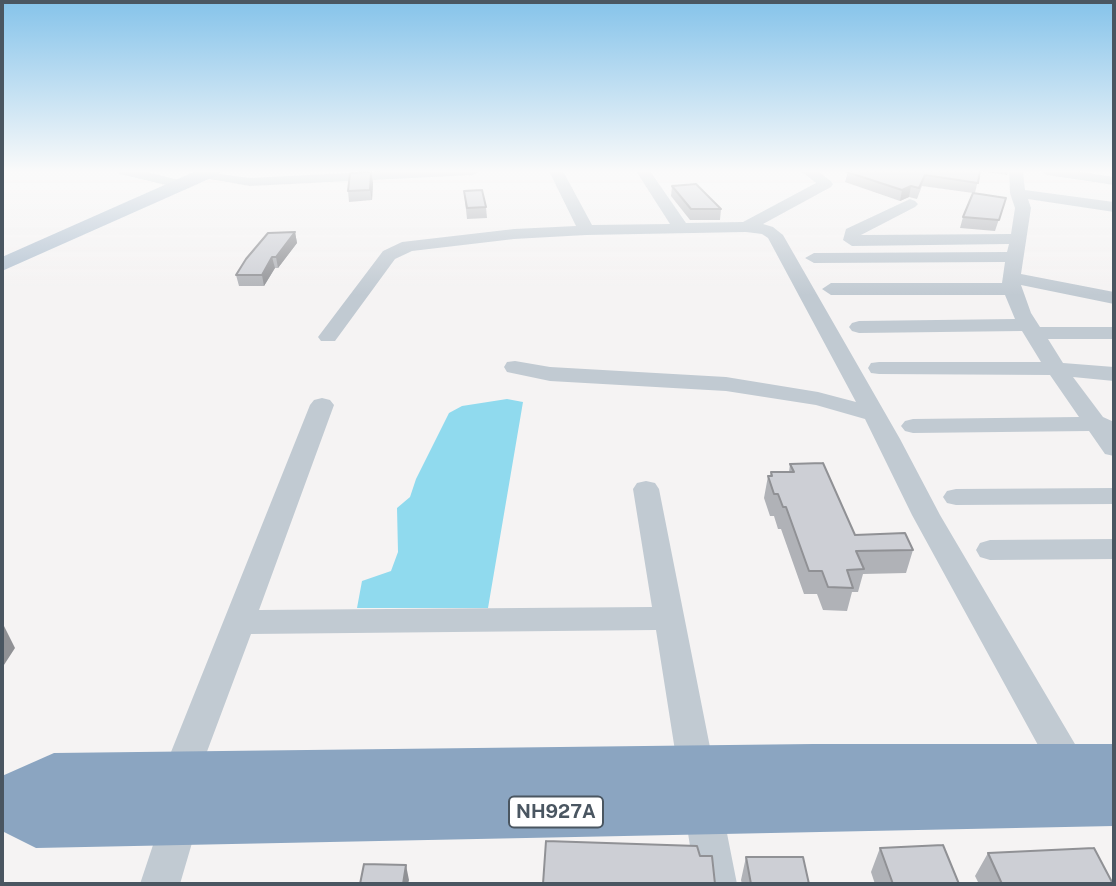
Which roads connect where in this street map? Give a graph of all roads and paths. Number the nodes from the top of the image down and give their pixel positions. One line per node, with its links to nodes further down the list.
1 (114, 212): 14 (main road)
2 (577, 212): 9 (street)
3 (671, 212): 8 (street)
4 (774, 212): 7 (street)
5 (893, 212): 10 (street)
6 (1022, 212): 11 (street)
7 (746, 227): 8 (street); 27 (street)
8 (681, 228): 9 (street)
9 (586, 230): 21 (street)
10 (851, 240): 11 (street); 12 (street)
11 (1017, 248): 12 (street); 15 (street)
12 (862, 257): 13 (street)
13 (814, 258)
14 (6, 260)
15 (1012, 284): 16 (street); 17 (street); 19 (street)
16 (831, 289)
17 (1114, 298)
18 (859, 327): 19 (street)
19 (1030, 329): 20 (street); 24 (street)
20 (1114, 332)
21 (328, 337)
22 (515, 367): 27 (street)
23 (879, 368): 24 (street)
24 (1056, 369): 25 (street); 28 (street)
25 (1114, 374)
26 (322, 405): 37 (street)
27 (872, 414): 38 (street)
28 (1104, 424): 29 (street); 30 (street)
29 (913, 426)
30 (1114, 449)
31 (646, 489): 36 (street)
32 (1114, 496): 33 (street)
33 (956, 497)
34 (1114, 549): 35 (street)
35 (990, 550)
36 (668, 618): 37 (street); 39 (street)
37 (239, 622): 40 (street)
38 (1092, 767): 39 (highway, NH927A)
39 (698, 789): 40 (highway, NH927A); 42 (highway, NH927A); 44 (street)
40 (180, 798): 41 (highway, NH927A); 43 (street)
41 (3, 802)
42 (1114, 802)
43 (160, 884)
44 (717, 884)

